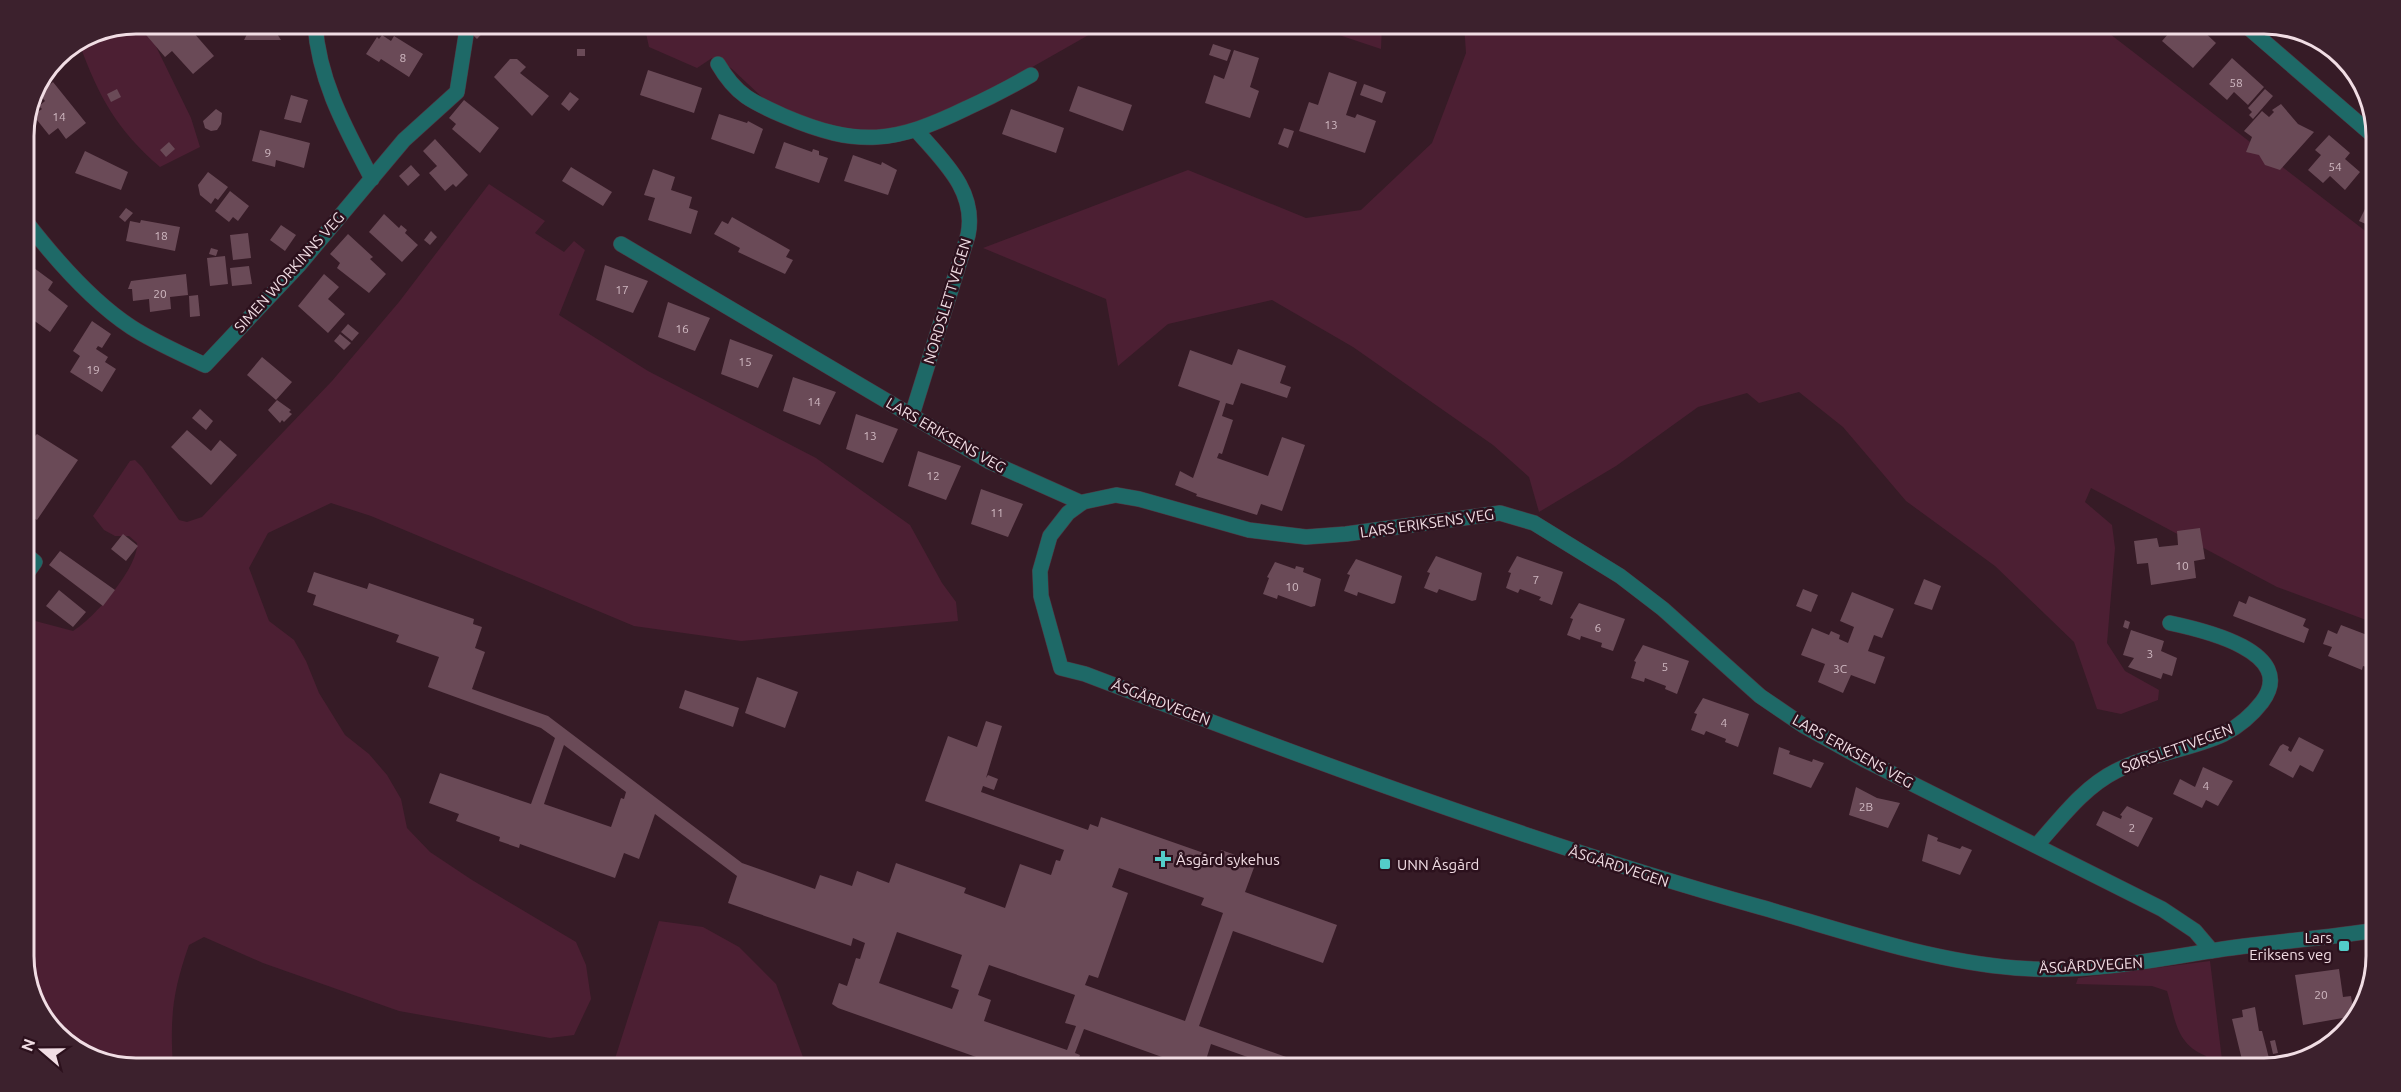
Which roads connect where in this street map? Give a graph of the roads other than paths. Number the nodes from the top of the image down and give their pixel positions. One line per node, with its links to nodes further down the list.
1 (317, 34): 8 (street)
2 (2256, 34): 6 (street)
3 (466, 35): 8 (street, SIMEN WORKINNS VEG)
4 (718, 64): 7 (street)
5 (1031, 75): 7 (street)
6 (2366, 129)
7 (917, 131): 11 (street, NORDSLETTVEGEN)
8 (372, 179): 9 (street, SIMEN WORKINNS VEG)
9 (35, 232)
10 (621, 244): 11 (street, LARS ERIKSENS VEG)
11 (912, 415): 12 (street, LARS ERIKSENS VEG)
12 (1082, 503): 14 (street, LARS ERIKSENS VEG); 16 (street, ÅSGÅRDVEGEN)
13 (2170, 623): 14 (street, SØRSLETTVEGEN)
14 (2037, 845): 16 (street, LARS ERIKSENS VEG)
15 (2366, 931): 16 (street, ÅSGÅRDVEGEN)
16 (2212, 951)

